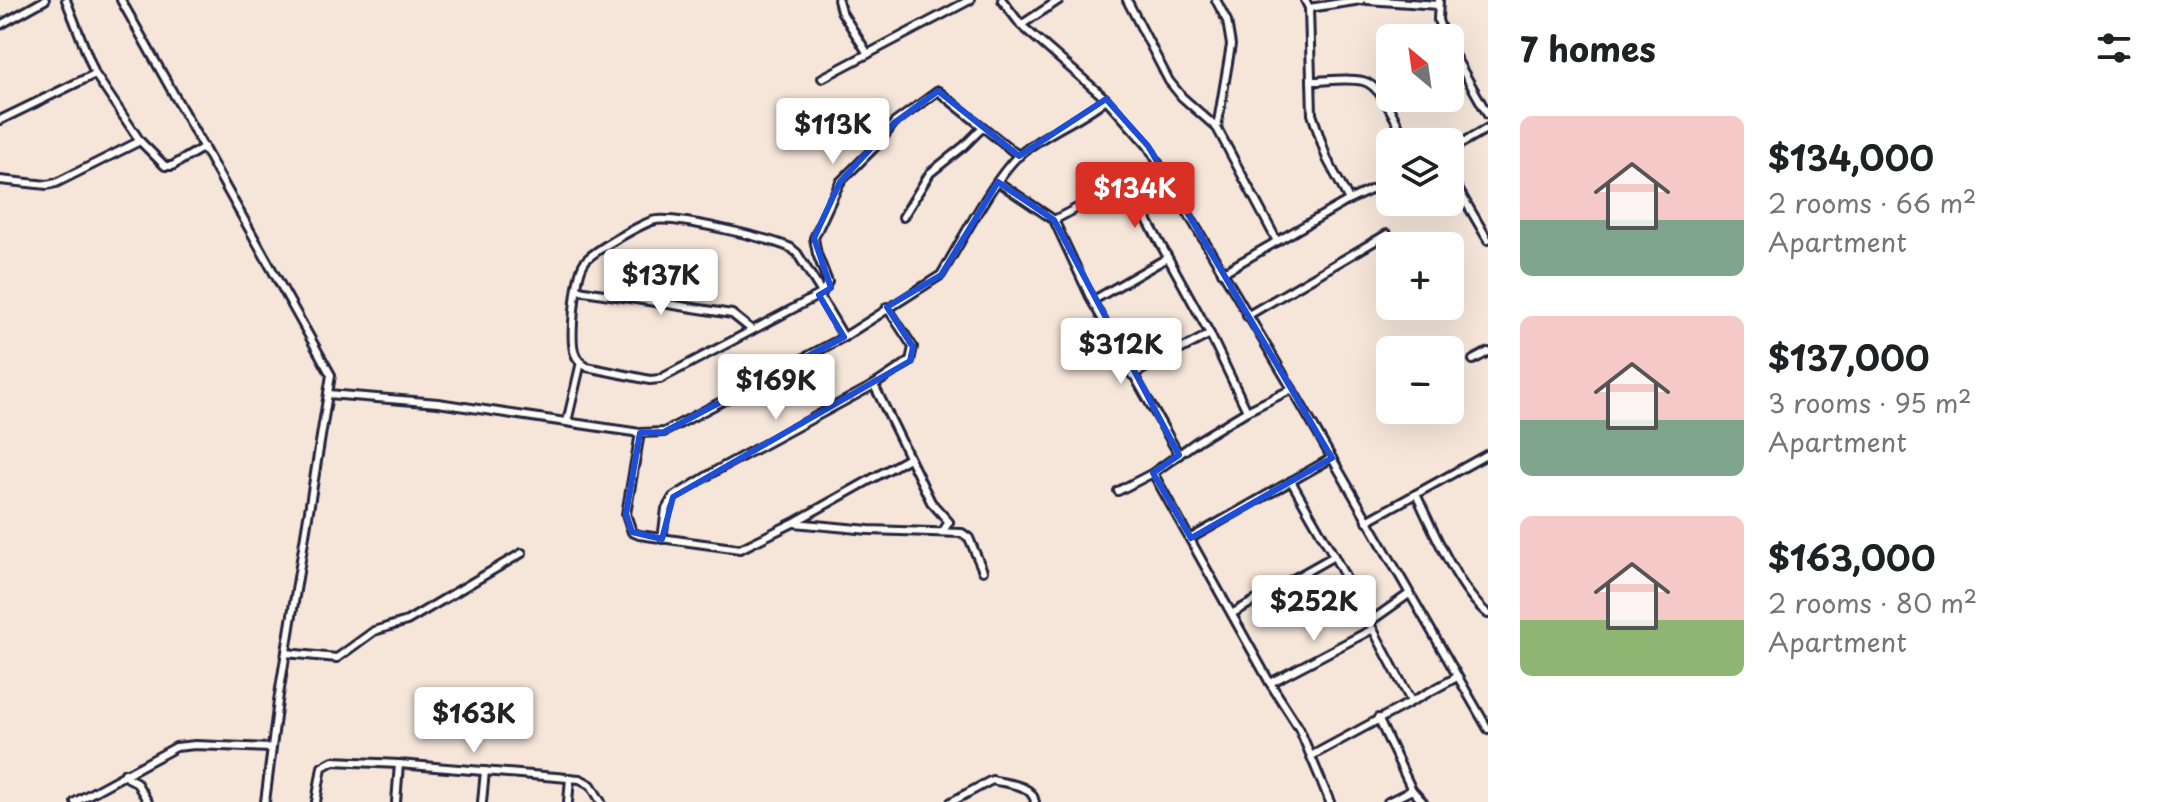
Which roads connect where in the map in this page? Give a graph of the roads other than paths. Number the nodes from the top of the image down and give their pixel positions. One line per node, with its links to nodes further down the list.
1 (45, 0): 15 (street)
2 (66, 0): 19 (street)
3 (121, 0): 31 (street)
4 (838, 0): 17 (street)
5 (970, 0): 17 (street)
6 (1002, 0): 16 (street)
7 (1059, 0): 16 (street)
8 (1127, 0): 26 (street)
9 (1216, 0): 26 (street)
10 (1305, 0): 13 (street)
11 (1364, 0): 12 (street); 13 (street)
12 (1439, 2): 14 (street)
13 (1309, 8): 21 (street)
14 (1439, 24)
15 (0, 25)
16 (1021, 25): 22 (street)
17 (868, 54): 20 (street)
18 (1464, 73): 23 (street)
19 (95, 74): 24 (street); 29 (street)
20 (822, 78)
21 (1311, 81): 27 (street); 37 (street)
22 (1106, 99): 32 (street); 46 (street)
23 (1488, 115)
24 (0, 120)
25 (983, 127): 32 (street); 38 (street); 48 (street)
26 (1217, 128): 44 (street)
27 (1399, 128)
28 (1488, 128): 30 (street)
29 (140, 141): 31 (street); 33 (street)
30 (1464, 142)
31 (204, 147): 61 (street)
32 (1019, 156): 34 (street)
33 (0, 180)
34 (998, 182): 39 (street); 50 (street)
35 (1376, 187): 37 (street)
36 (1464, 199): 41 (street)
37 (1349, 200): 44 (street)
38 (903, 217)
39 (1054, 220): 45 (street); 49 (street)
40 (1488, 221): 41 (street)
41 (1480, 226): 43 (street)
42 (1376, 240): 51 (street)
43 (1488, 240)
44 (1277, 241): 46 (street)
45 (1167, 258): 49 (street); 53 (street)
46 (1222, 273): 51 (street)
47 (578, 290): 48 (street); 52 (street); 57 (street)
48 (821, 294): 52 (street); 54 (street)
49 (1092, 301): 58 (street)
50 (887, 307): 54 (street); 59 (street)
51 (1247, 316): 60 (street)
52 (752, 330): 57 (street)
53 (1210, 334): 58 (street); 62 (street)
54 (844, 337): 64 (street)
55 (1488, 352): 56 (street)
56 (1473, 360)
57 (581, 362): 63 (street)
58 (1132, 375): 65 (street)
59 (874, 385): 67 (street); 77 (street)
60 (1292, 389): 62 (street); 68 (street)
61 (328, 394): 63 (street); 85 (street)
62 (1247, 411): 65 (street)
63 (567, 422): 64 (street)
64 (640, 433): 77 (street)
65 (1179, 455): 69 (street)
66 (1487, 457): 72 (street)
67 (909, 458): 74 (street); 75 (street)
68 (1332, 458): 70 (street); 73 (street)
69 (1153, 473): 71 (street); 76 (street)
70 (1291, 481): 76 (street); 79 (street)
71 (1118, 491)
72 (1416, 494): 73 (street); 83 (street)
73 (1367, 521): 81 (street)
74 (793, 523): 75 (street); 77 (street)
75 (942, 532): 80 (street)
76 (1191, 538): 82 (street)
77 (662, 539)
78 (522, 553): 85 (street)
79 (1334, 556): 82 (street); 84 (street)
80 (983, 571)
81 (1409, 594): 84 (street); 86 (street)
82 (1233, 613): 87 (street)
83 (1488, 614)
84 (1369, 626): 87 (street); 88 (street)
85 (286, 653): 91 (street)
86 (1457, 677): 88 (street); 90 (street)
87 (1270, 683): 92 (street)
88 (1411, 701): 89 (street)
89 (1378, 718): 92 (street); 97 (street)
90 (1488, 729)
91 (271, 748): 95 (street); 100 (street)
92 (1311, 756): 108 (street)
93 (399, 764): 94 (street); 101 (street); 102 (street)
94 (485, 771): 96 (street); 103 (street)
95 (125, 773): 98 (street); 99 (street)
96 (570, 778): 104 (street); 105 (street)
97 (1412, 790): 109 (street); 110 (street)
98 (75, 802)
99 (148, 802)
100 (265, 802)
101 (316, 802)
102 (396, 802)
103 (482, 802)
104 (568, 802)
105 (601, 802)
106 (951, 802): 107 (street)
107 (1035, 802)
108 (1330, 802)
109 (1388, 802)
110 (1423, 802)

